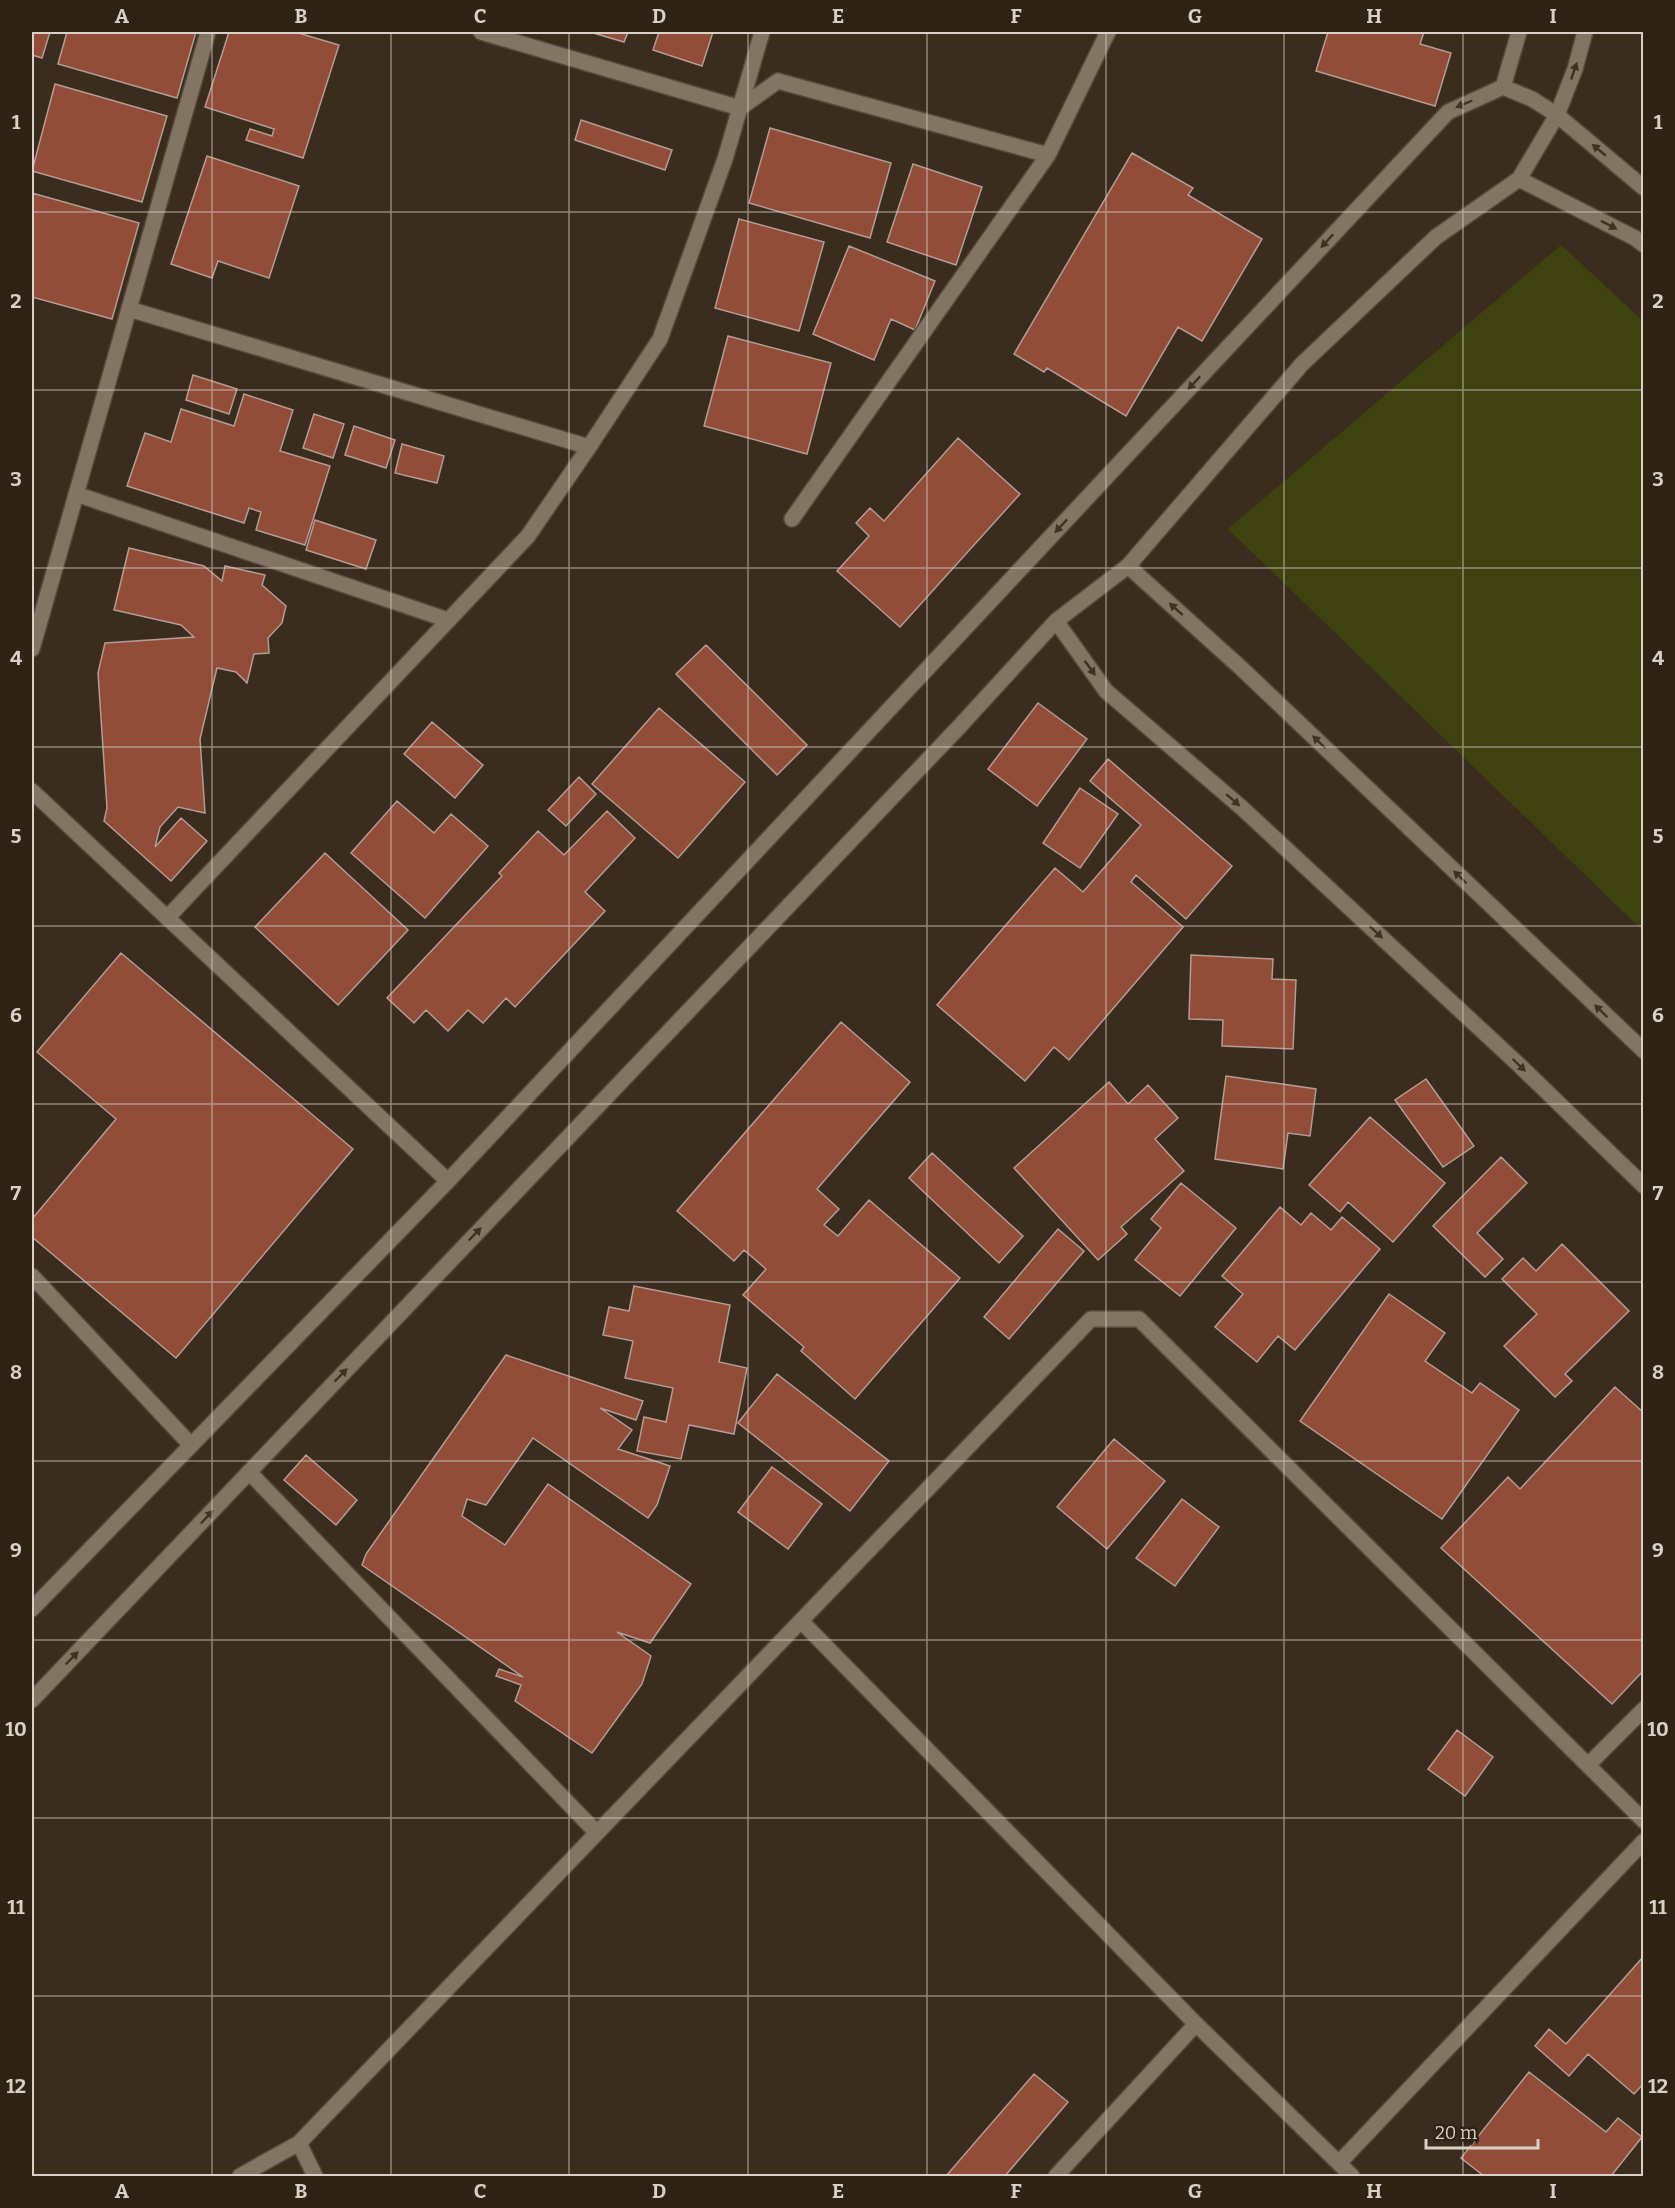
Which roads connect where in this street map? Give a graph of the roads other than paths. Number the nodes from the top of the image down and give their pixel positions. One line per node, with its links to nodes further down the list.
1 (208, 32): 14 (street)
2 (482, 32): 8 (street)
3 (762, 32): 8 (street)
4 (1108, 32): 10 (street)
5 (1519, 32): 7 (street)
6 (1585, 32): 9 (street, one-way to 6)
7 (1503, 87): 9 (street); 25 (street, one-way to 25)
8 (740, 108): 10 (street); 15 (street)
9 (1557, 115): 11 (street); 12 (street, one-way to 9)
10 (1048, 155): 17 (street)
11 (1519, 179): 13 (street, one-way to 13); 18 (street)
12 (1644, 188)
13 (1644, 245)
14 (129, 309): 15 (street); 16 (street)
15 (589, 447): 19 (street)
16 (76, 494): 19 (street); 21 (street)
17 (792, 519)
18 (1128, 566): 20 (street); 24 (street, one-way to 18)
19 (448, 620): 23 (street)
20 (1056, 621): 26 (street, one-way to 26); 29 (street, one-way to 20)
21 (32, 649)
22 (32, 791): 23 (street)
23 (166, 918): 25 (street)
24 (1644, 1051)
25 (448, 1181): 28 (street)
26 (1644, 1186)
27 (32, 1276): 28 (street)
28 (191, 1445): 30 (street)
29 (249, 1472): 32 (street, one-way to 29); 36 (street)
30 (32, 1609)
31 (801, 1622): 34 (street); 36 (street); 38 (street)
32 (32, 1700)
33 (1644, 1709): 34 (street)
34 (1588, 1765): 35 (street)
35 (1644, 1821)
36 (597, 1833): 39 (street)
37 (1644, 1840): 40 (street)
38 (1196, 2024): 40 (street); 43 (street)
39 (299, 2143): 41 (street); 42 (street)
40 (1339, 2163): 44 (street)
41 (240, 2176)
42 (315, 2176)
43 (1056, 2176)
44 (1352, 2176)

